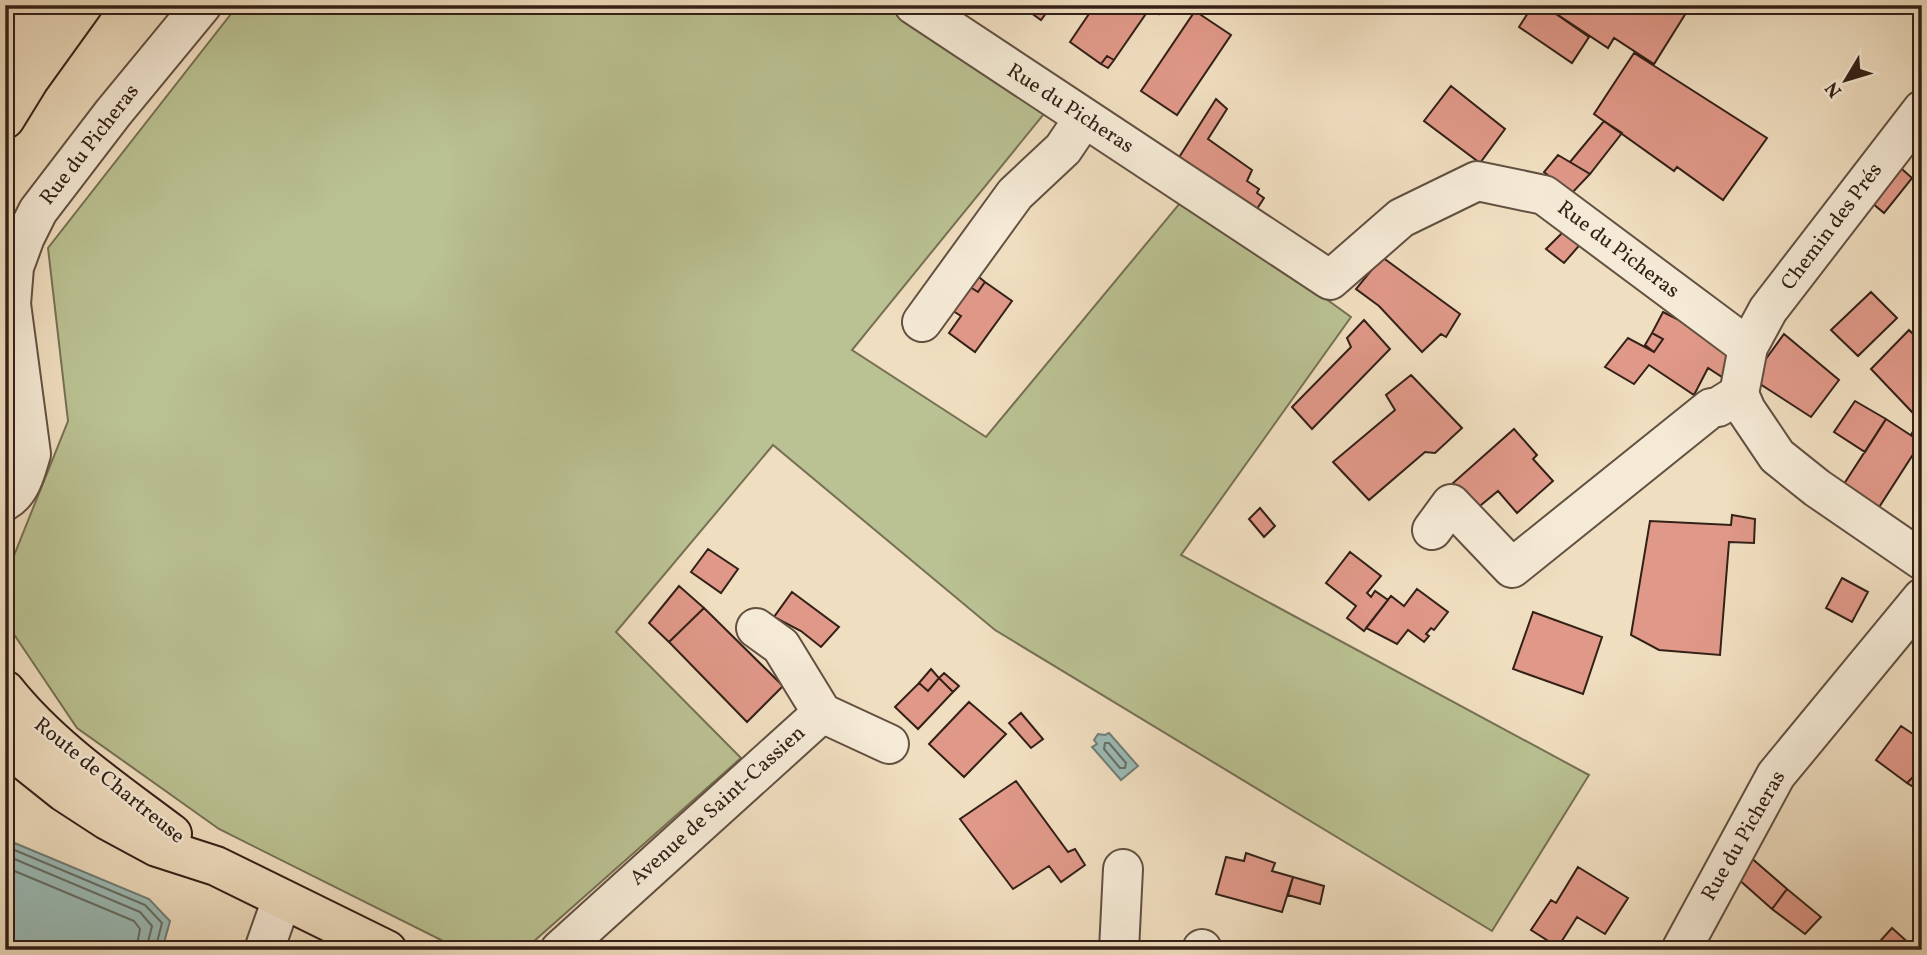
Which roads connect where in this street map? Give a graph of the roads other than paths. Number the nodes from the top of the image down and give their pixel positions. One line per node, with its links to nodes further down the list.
1 (40, 5): 5 (main road)
2 (83, 5): 8 (main road)
3 (201, 5): 12 (street, Rue du Picheras)
4 (914, 5): 7 (street, Rue du Picheras)
5 (5, 54)
6 (1922, 110): 10 (street, Chemin des Prés)
7 (1084, 118): 9 (street); 10 (street, Rue du Picheras)
8 (5, 119)
9 (922, 322)
10 (1748, 347): 11 (street)
11 (1739, 394): 13 (street); 14 (street)
12 (5, 501)
13 (1432, 530)
14 (1922, 560)
15 (1922, 598): 28 (street, Rue du Picheras)
16 (756, 628): 18 (street)
17 (5, 690): 21 (main road, Route de Chartreuse)
18 (822, 713): 19 (street, Avenue de Saint-Cassien); 26 (street, Avenue de Saint-Cassien)
19 (889, 744)
20 (5, 745): 21 (main road, Route de Chartreuse)
21 (216, 866): 23 (main road, Route de Chartreuse)
22 (1123, 869): 27 (street)
23 (282, 898): 24 (street); 25 (main road, Route de Chartreuse)
24 (264, 950)
25 (387, 950)
26 (560, 950)
27 (1119, 950)
28 (1681, 950)

